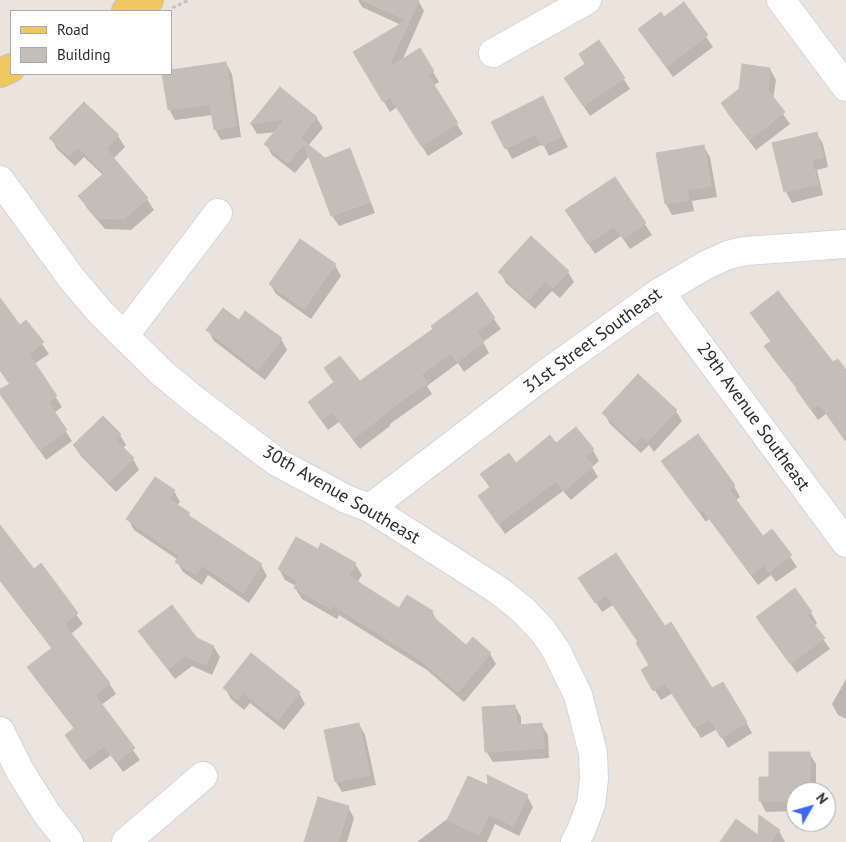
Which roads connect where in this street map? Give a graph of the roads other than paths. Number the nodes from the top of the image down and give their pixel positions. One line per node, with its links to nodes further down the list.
1 (149, 0): 4 (main road)
2 (587, 0): 5 (street)
3 (781, 0): 6 (street)
4 (128, 10)
5 (494, 53)
6 (846, 88)
7 (0, 180): 11 (street, 30th Avenue Southeast)
8 (218, 213): 11 (street)
9 (846, 244): 10 (street, 31st Street Southeast)
10 (660, 292): 12 (street, 31st Street Southeast); 13 (street, 29th Avenue Southeast)
11 (124, 336): 12 (street, 30th Avenue Southeast)
12 (370, 508): 18 (street, 30th Avenue Southeast)
13 (846, 543)
14 (0, 731): 16 (street)
15 (203, 776): 17 (street)
16 (68, 842)
17 (126, 842)
18 (575, 842)

